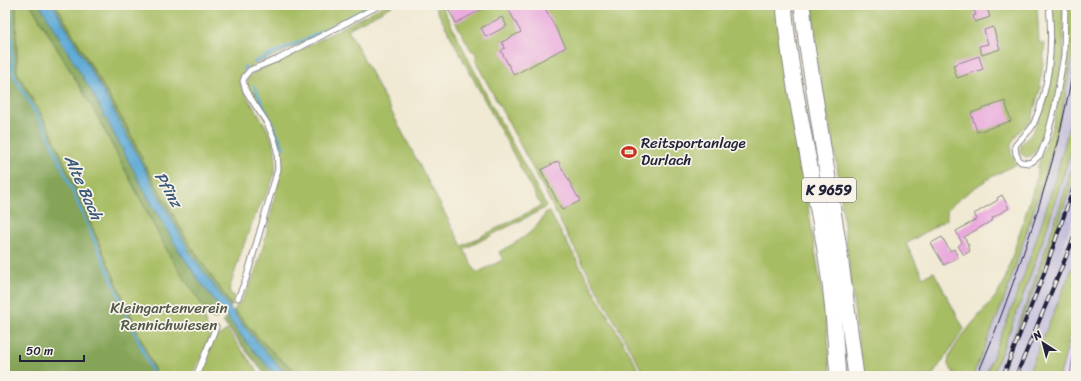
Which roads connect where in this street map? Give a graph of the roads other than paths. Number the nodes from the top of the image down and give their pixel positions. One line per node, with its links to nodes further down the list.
1 (380, 5): 6 (lane)
2 (784, 5): 9 (main road, K 9659)
3 (802, 5): 10 (main road, K 9659)
4 (1049, 5): 5 (lane)
5 (1064, 5)
6 (238, 298)
7 (216, 327): 8 (lane)
8 (196, 376)
9 (838, 376)
10 (856, 376)

